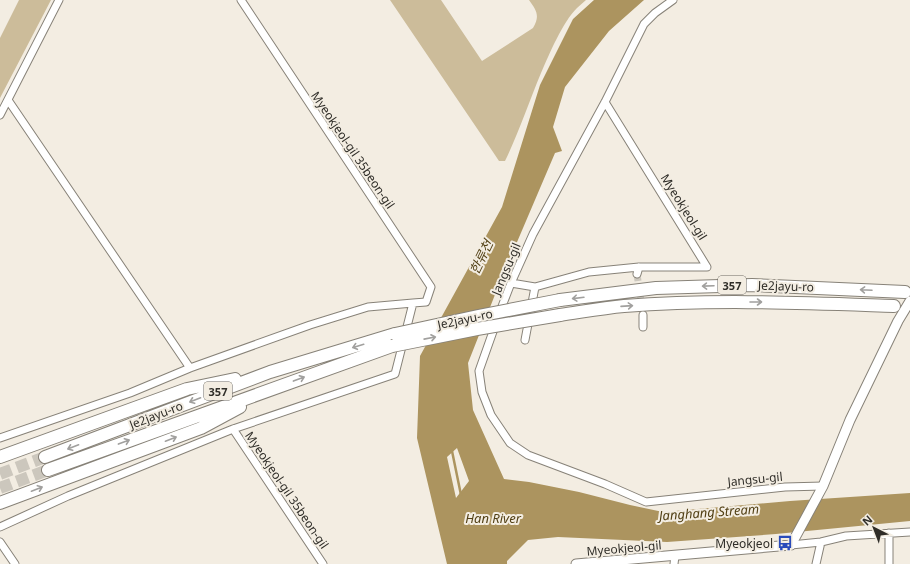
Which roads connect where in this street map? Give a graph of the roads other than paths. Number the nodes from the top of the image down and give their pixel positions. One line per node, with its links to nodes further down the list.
1 (59, 0): 4 (street)
2 (241, 0): 12 (street, Myeokjeol-gil 35beon-gil)
3 (673, 0): 5 (street, Jangsu-gil)
4 (8, 100): 6 (street); 18 (street)
5 (605, 102): 7 (street, Myeokjeol-gil); 9 (street, Jangsu-gil)
6 (0, 115)
7 (639, 267): 8 (street); 10 (street)
8 (637, 274)
9 (511, 283): 10 (street); 26 (street, Jangsu-gil)
10 (535, 287): 17 (street)
11 (907, 296): 16 (highway, Je2jayu-ro / 357, one-way to 16, bridge); 26 (street)
12 (413, 303): 18 (street); 21 (street)
13 (894, 306): 16 (highway, Je2jayu-ro / 357, one-way to 13, bridge)
14 (643, 315): 15 (street)
15 (643, 327)
16 (394, 340): 19 (highway, Je2jayu-ro / 357, one-way to 19); 20 (highway, one-way to 16)
17 (525, 340)
18 (190, 368): 22 (street)
19 (270, 372): 23 (highway); 24 (highway, Je2jayu-ro / 357, one-way to 24)
20 (279, 386): 25 (highway, one-way to 20); 27 (highway, one-way to 20)
21 (233, 429): 28 (street); 36 (street, Myeokjeol-gil 35beon-gil)
22 (0, 438)
23 (0, 457)
24 (45, 458)
25 (48, 470)
26 (822, 487): 33 (street)
27 (0, 503)
28 (0, 527)
29 (910, 532): 30 (street)
30 (889, 533): 32 (street); 39 (street)
31 (0, 542): 35 (street)
32 (821, 542): 33 (street); 38 (street)
33 (792, 545): 34 (street, Myeokjeol-gil)
34 (674, 560): 37 (street, Myeokjeol-gil)
35 (15, 564)
36 (323, 564)
37 (576, 564)
38 (816, 564)
39 (889, 564)

